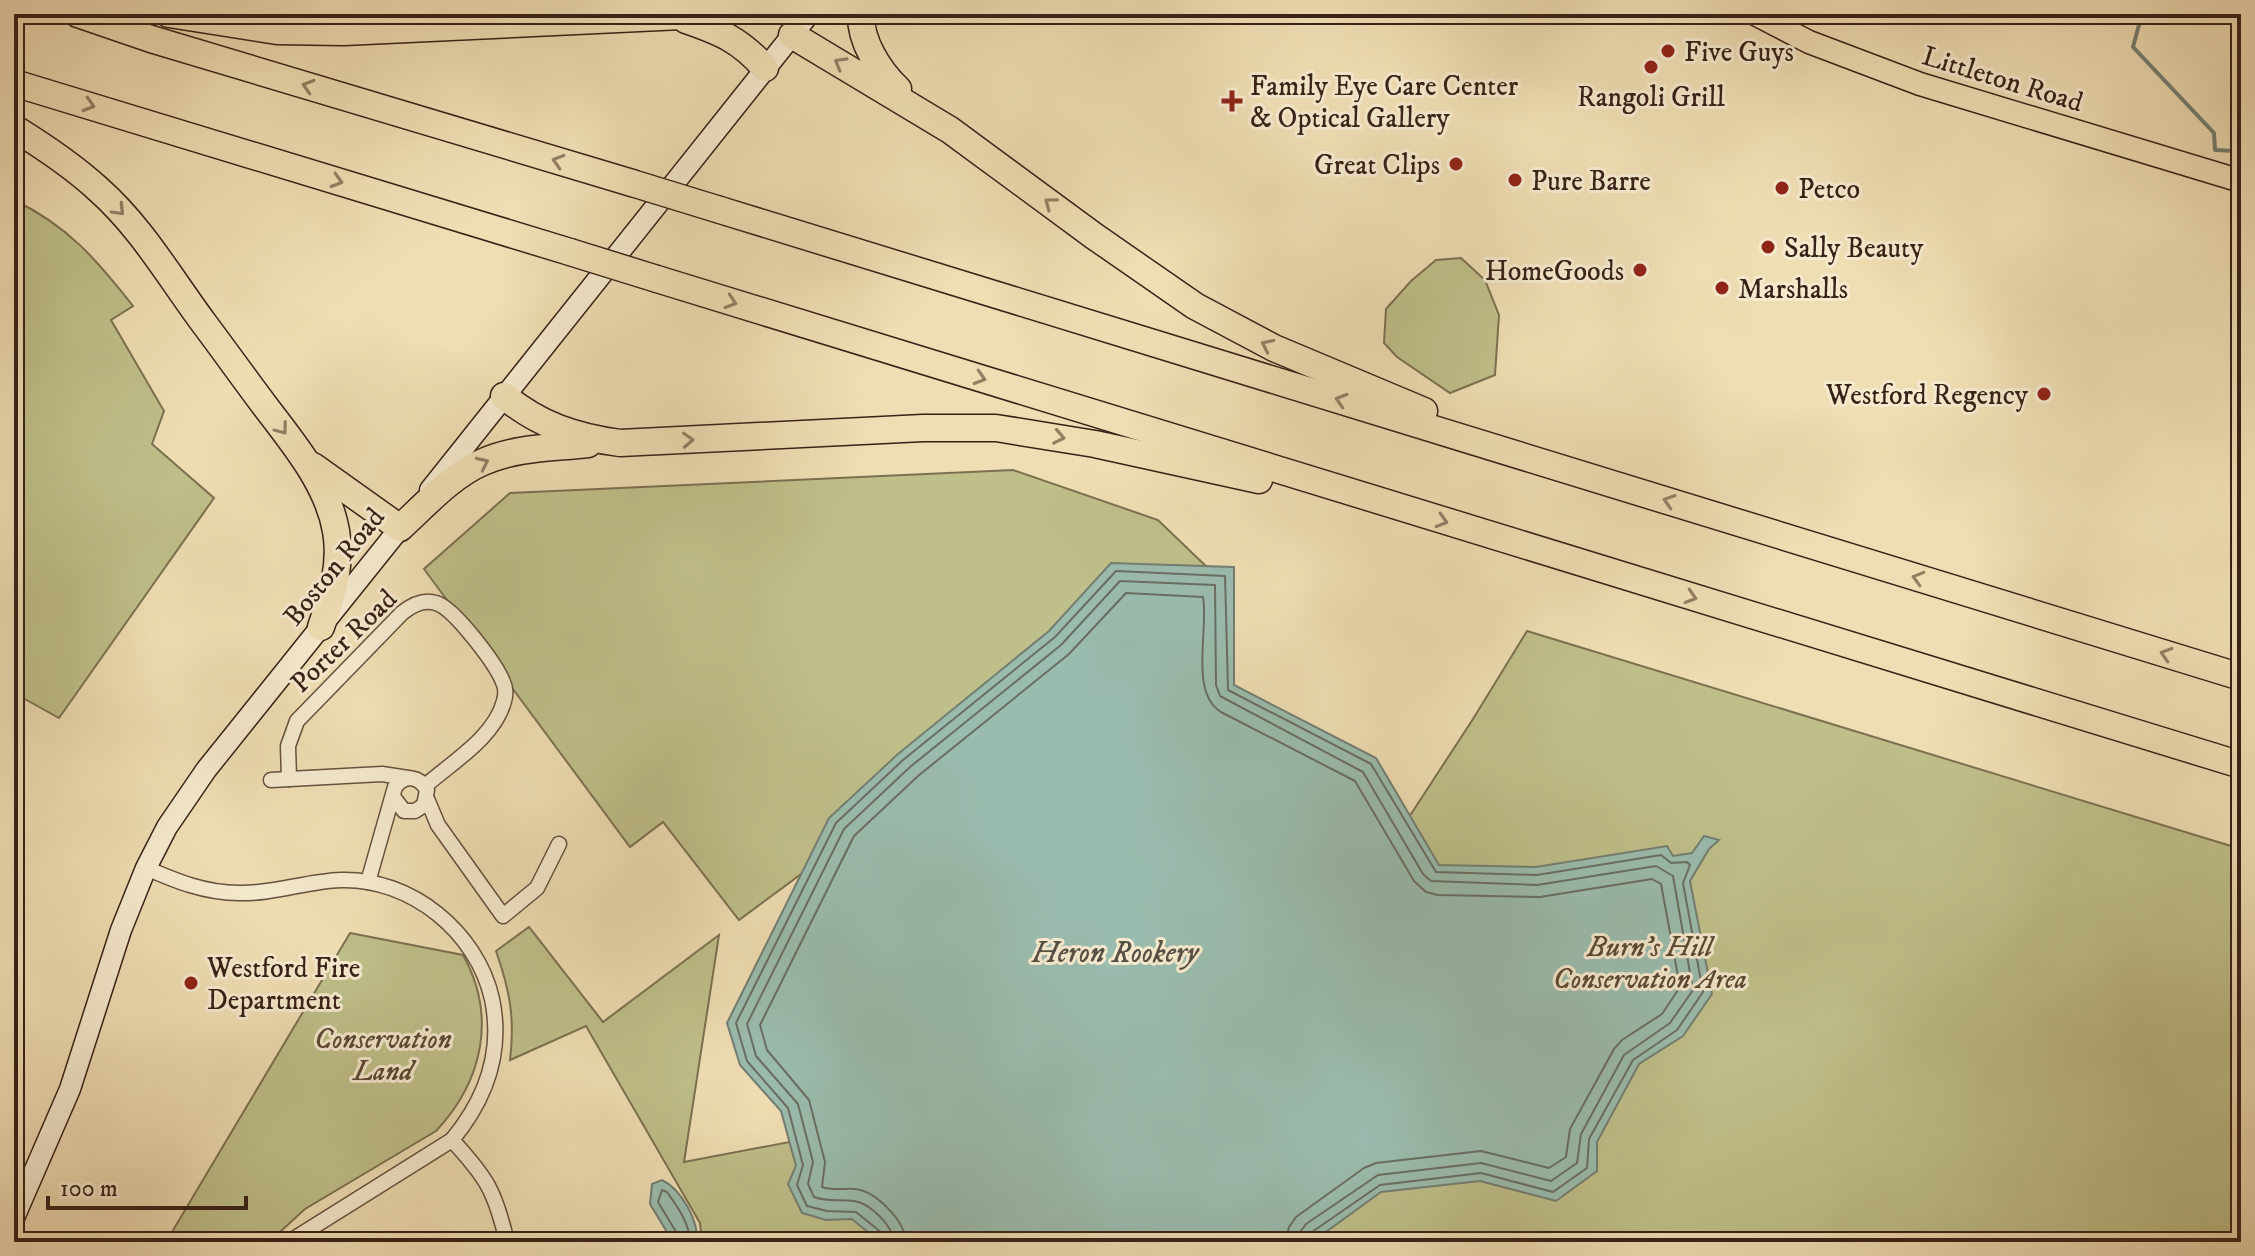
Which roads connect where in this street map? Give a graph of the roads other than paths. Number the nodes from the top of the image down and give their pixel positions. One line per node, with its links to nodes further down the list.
1 (78, 14): 16 (highway, one-way to 1, bridge)
2 (169, 14): 7 (highway)
3 (724, 14): 7 (highway)
4 (809, 14): 8 (main road, Boston Road)
5 (861, 14): 11 (highway)
6 (1755, 14): 13 (main road, Littleton Road)
7 (675, 16): 9 (highway)
8 (792, 35): 9 (main road, Boston Road); 11 (highway, one-way to 8)
9 (765, 68): 14 (main road, Boston Road)
10 (14, 83): 18 (highway, one-way to 18, bridge)
11 (931, 118): 16 (highway, one-way to 11)
12 (14, 128): 17 (highway, one-way to 17)
13 (2241, 181)
14 (504, 396): 15 (highway); 19 (main road, Boston Road)
15 (610, 442): 18 (highway, one-way to 18); 19 (highway, one-way to 15)
16 (1518, 454): 21 (highway, one-way to 16)
17 (307, 461): 19 (highway); 20 (highway)
18 (1395, 506): 22 (highway, one-way to 22)
19 (400, 528): 20 (main road, Boston Road)
20 (321, 627): 33 (main road, Boston Road)
21 (2241, 677)
22 (2241, 765)
23 (361, 777): 24 (street); 25 (street); 28 (street)
24 (408, 778): 27 (street); 28 (street)
25 (289, 779): 26 (street); 27 (street, Porter Road)
26 (271, 780)
27 (426, 793): 29 (street); 30 (street)
28 (394, 796): 29 (street); 31 (street)
29 (412, 812): 30 (street); 31 (street)
30 (438, 825): 32 (street)
31 (381, 840): 34 (street)
32 (559, 844)
33 (146, 868): 34 (street); 36 (main road, Boston Road)
34 (368, 882): 35 (street)
35 (452, 1140): 37 (street); 38 (street)
36 (14, 1218)
37 (289, 1242)
38 (507, 1242)

